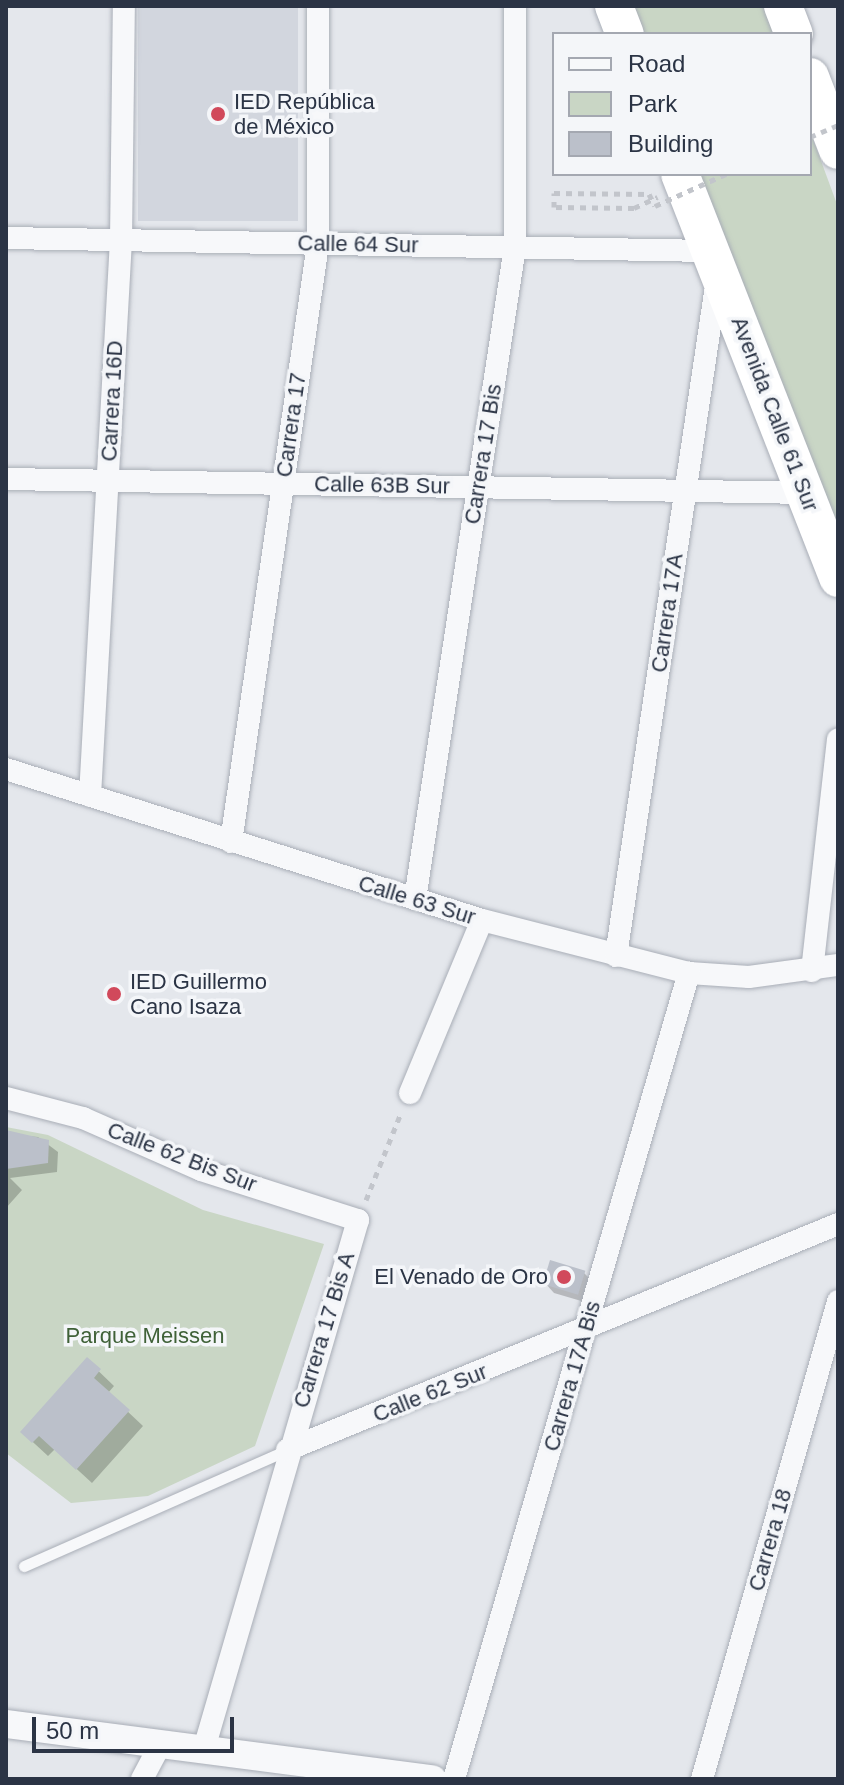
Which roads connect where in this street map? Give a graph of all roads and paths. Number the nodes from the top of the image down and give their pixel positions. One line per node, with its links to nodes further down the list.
1 (124, 6): 16 (street, Carrera 16D)
2 (318, 6): 17 (street, Carrera 17)
3 (515, 6): 18 (street, Carrera 17 Bis)
4 (614, 6): 6 (highway)
5 (783, 6): 7 (highway)
6 (624, 32)
7 (793, 32)
8 (812, 82): 11 (highway)
9 (838, 125): 10 (path, bridge)
10 (812, 136)
11 (838, 149)
12 (681, 176): 19 (highway, Avenida Calle 61 Sur)
13 (722, 176): 14 (path, bridge)
14 (634, 208)
15 (6, 238): 16 (street, Calle 64 Sur)
16 (121, 240): 17 (street, Calle 64 Sur); 21 (street, Carrera 16D)
17 (318, 244): 18 (street, Calle 64 Sur); 22 (street, Carrera 17)
18 (515, 247): 19 (street, Calle 64 Sur); 23 (street, Carrera 17 Bis)
19 (715, 260): 24 (street, Carrera 17A); 25 (highway, Avenida Calle 61 Sur)
20 (6, 479): 21 (street, Calle 63B Sur)
21 (108, 481): 22 (street, Calle 63B Sur); 29 (street, Carrera 16D)
22 (283, 483): 23 (street, Calle 63B Sur); 30 (street, Carrera 17)
23 (478, 487): 24 (street, Calle 63B Sur); 31 (street, Carrera 17 Bis)
24 (686, 491): 25 (street, Calle 63B Sur); 33 (street, Carrera 17A)
25 (806, 493): 26 (highway, Avenida Calle 61 Sur)
26 (838, 578)
27 (838, 739): 35 (street)
28 (6, 769): 29 (street, Calle 63 Sur)
29 (90, 796): 30 (street, Calle 63 Sur)
30 (231, 842): 31 (street, Calle 63 Sur)
31 (415, 899): 32 (street, Calle 63 Sur)
32 (482, 920): 33 (street, Calle 63 Sur); 37 (street)
33 (616, 956): 36 (street, Calle 63 Sur)
34 (838, 965): 35 (street, Calle 63 Sur)
35 (812, 971): 36 (street, Calle 63 Sur)
36 (689, 973): 42 (street, Carrera 17A Bis)
37 (410, 1093): 39 (path)
38 (6, 1098): 39 (street, Calle 62 Bis Sur)
39 (358, 1220): 43 (street, Carrera 17 Bis A)
40 (838, 1224): 42 (street, Calle 62 Sur)
41 (838, 1301): 51 (street, Carrera 18)
42 (584, 1332): 43 (street, Calle 62 Sur); 50 (street, Carrera 17A Bis)
43 (287, 1450): 44 (lane, Calle 62 Sur); 47 (street, Carrera 17 Bis A)
44 (24, 1566)
45 (6, 1724): 46 (street)
46 (160, 1745): 47 (street); 48 (street)
47 (203, 1752): 49 (street)
48 (142, 1779)
49 (432, 1779)
50 (454, 1779)
51 (702, 1779)

